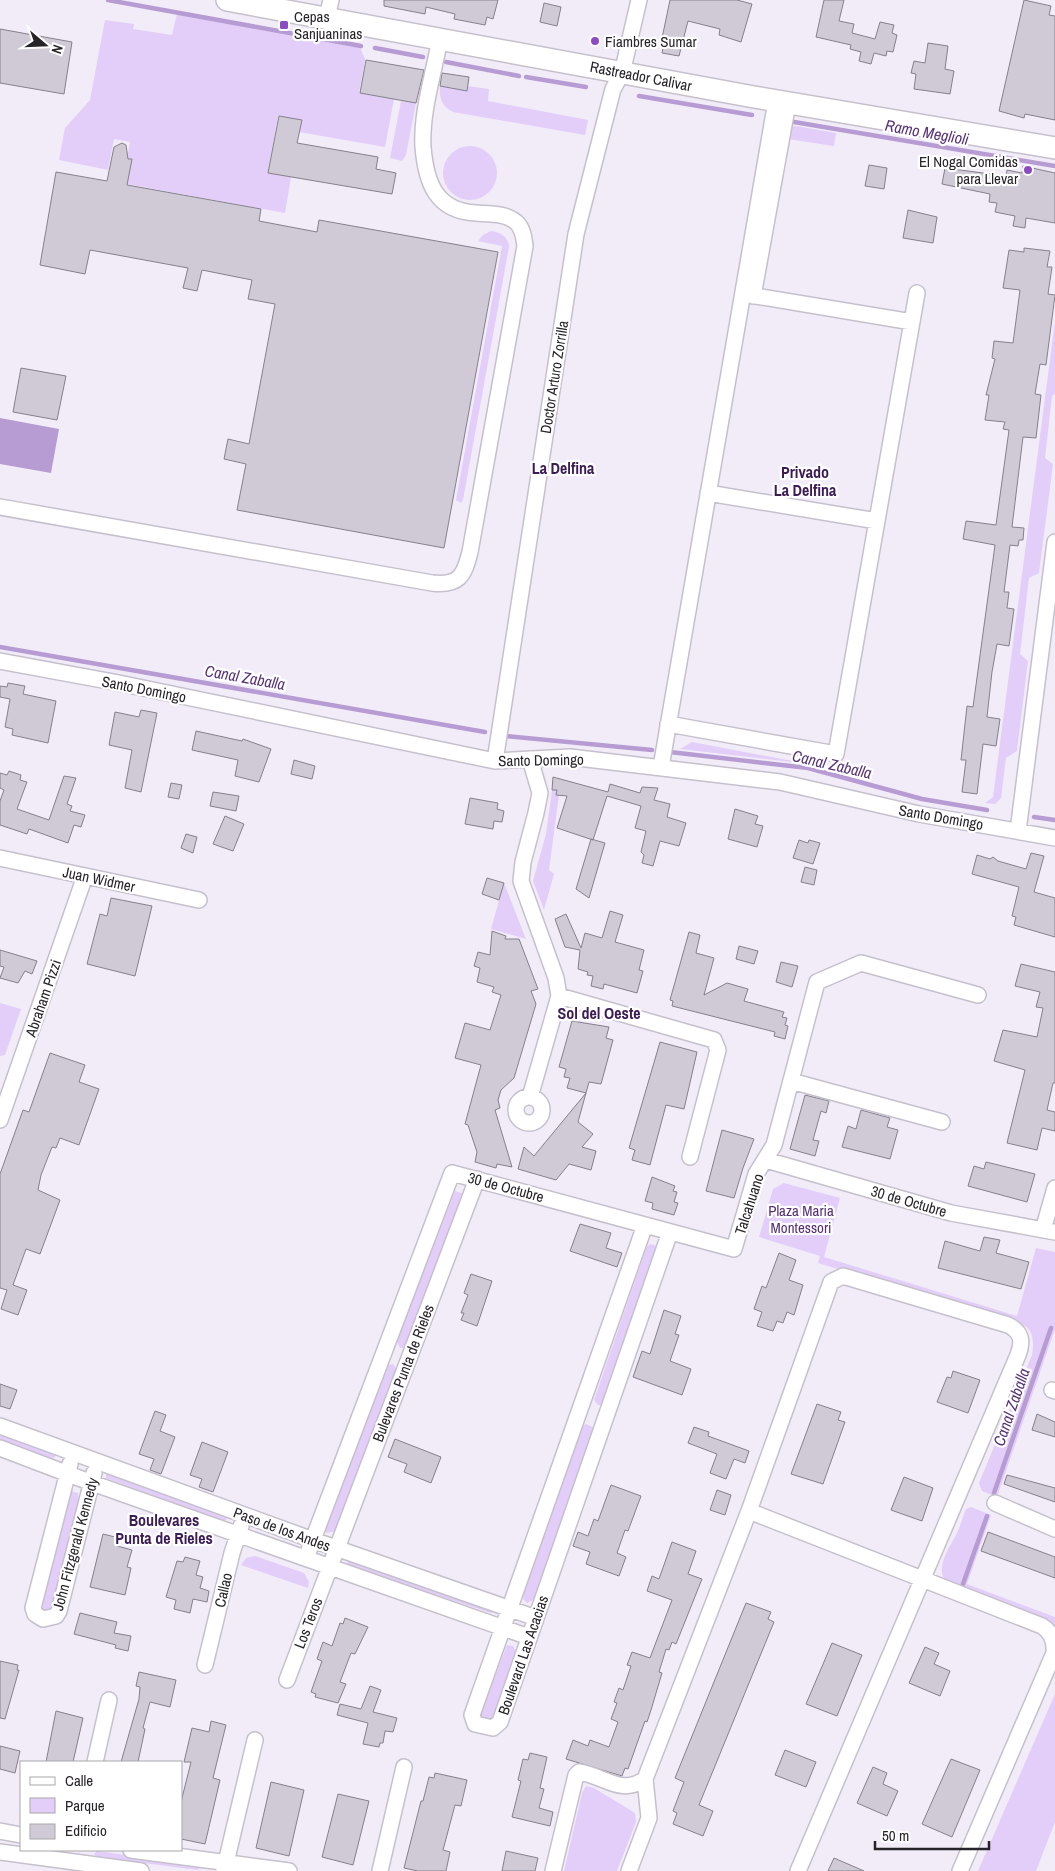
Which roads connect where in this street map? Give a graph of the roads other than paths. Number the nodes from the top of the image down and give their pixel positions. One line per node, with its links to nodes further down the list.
1 (227, 0): 3 (main road, Rastreador Calivar)
2 (639, 0): 5 (street, Doctor Arturo Zorrilla)
3 (329, 9): 4 (main road, Rastreador Calivar)
4 (440, 38): 5 (main road, Rastreador Calivar); 12 (street)
5 (622, 73): 6 (main road, Rastreador Calivar); 19 (street, Doctor Arturo Zorrilla)
6 (782, 102): 7 (main road, Rastreador Calivar); 9 (street)
7 (1055, 148)
8 (917, 293): 10 (street)
9 (748, 295): 10 (street); 11 (street)
10 (912, 322): 13 (street)
11 (708, 493): 13 (street); 17 (street)
12 (0, 507)
13 (877, 521): 17 (street)
14 (1055, 542): 15 (street)
15 (1050, 616): 21 (street)
16 (0, 661): 19 (street, Santo Domingo)
17 (668, 724): 20 (street)
18 (530, 759): 19 (street, Santo Domingo); 20 (street, Santo Domingo); 27 (street)
19 (494, 761)
20 (660, 767): 21 (street, Santo Domingo)
21 (1018, 831): 22 (street, Santo Domingo)
22 (1055, 838)
23 (0, 858): 24 (street, Juan Widmer)
24 (85, 876): 25 (street, Juan Widmer); 28 (street, Abraham Pizzi)
25 (199, 900)
26 (978, 995): 29 (street, Talcahuano)
27 (559, 996): 30 (street); 33 (street)
28 (7, 1081): 31 (street, Abraham Pizzi)
29 (791, 1081): 32 (street); 34 (street, Talcahuano)
30 (530, 1097)
31 (0, 1120)
32 (942, 1122)
33 (690, 1157)
34 (766, 1160): 39 (street, 30 de Octubre); 41 (street, Talcahuano)
35 (452, 1172): 36 (street, 30 de Octubre); 42 (street, Bulevares Punta de Rieles)
36 (477, 1179): 38 (street, 30 de Octubre); 43 (street, Bulevares Punta de Rieles)
37 (1055, 1188): 39 (street)
38 (645, 1225): 40 (street, 30 de Octubre); 44 (street, Boulevard Las Acacias)
39 (1049, 1231)
40 (670, 1232): 41 (street, 30 de Octubre); 45 (street, Boulevard Las Acacias)
41 (734, 1249)
42 (385, 1350): 43 (street); 57 (street, Bulevares Punta de Rieles)
43 (410, 1357): 58 (street, Bulevares Punta de Rieles)
44 (580, 1412): 45 (street); 62 (street, Boulevard Las Acacias)
45 (605, 1420): 63 (street, Boulevard Las Acacias)
46 (0, 1426): 48 (street, Paso de los Andes)
47 (0, 1448): 50 (street, Paso de los Andes)
48 (72, 1453): 49 (street, Paso de los Andes); 50 (street, John Fitzgerald Kennedy)
49 (97, 1462): 51 (street, John Fitzgerald Kennedy); 54 (street, Paso de los Andes)
50 (67, 1474): 51 (street, Paso de los Andes); 51 (street, John Fitzgerald Kennedy)
51 (92, 1483): 56 (street, Paso de los Andes)
52 (995, 1503): 55 (street)
53 (749, 1511): 61 (street); 61 (street); 72 (street)
54 (244, 1515): 56 (street, Callao); 57 (street, Paso de los Andes)
55 (1055, 1529)
56 (238, 1534): 59 (street, Paso de los Andes); 66 (street, Callao)
57 (313, 1540): 58 (street, Paso de los Andes); 59 (street, Bulevares Punta de Rieles)
58 (337, 1548): 60 (street, Bulevares Punta de Rieles); 62 (street, Paso de los Andes)
59 (306, 1558): 60 (street, Paso de los Andes)
60 (330, 1567): 64 (street, Paso de los Andes); 67 (street, Los Teros)
61 (922, 1578): 84 (street); 85 (street)
62 (510, 1609): 63 (street, Paso de los Andes); 64 (street, Boulevard Las Acacias)
63 (536, 1618): 65 (street, Boulevard Las Acacias)
64 (503, 1628): 65 (street, Paso de los Andes); 65 (street, Boulevard Las Acacias)
65 (529, 1637)
66 (205, 1665)
67 (286, 1680)
68 (109, 1700): 70 (street)
69 (255, 1740): 78 (street)
70 (95, 1761)
71 (404, 1767): 81 (street)
72 (645, 1778): 82 (street); 83 (street)
73 (0, 1832): 74 (street)
74 (20, 1834)
75 (137, 1851): 78 (street)
76 (0, 1852): 77 (street)
77 (74, 1856): 79 (street)
78 (225, 1867): 80 (street)
79 (141, 1871)
80 (289, 1871)
81 (380, 1871)
82 (553, 1871)
83 (629, 1871)
84 (798, 1871)
85 (960, 1871)

